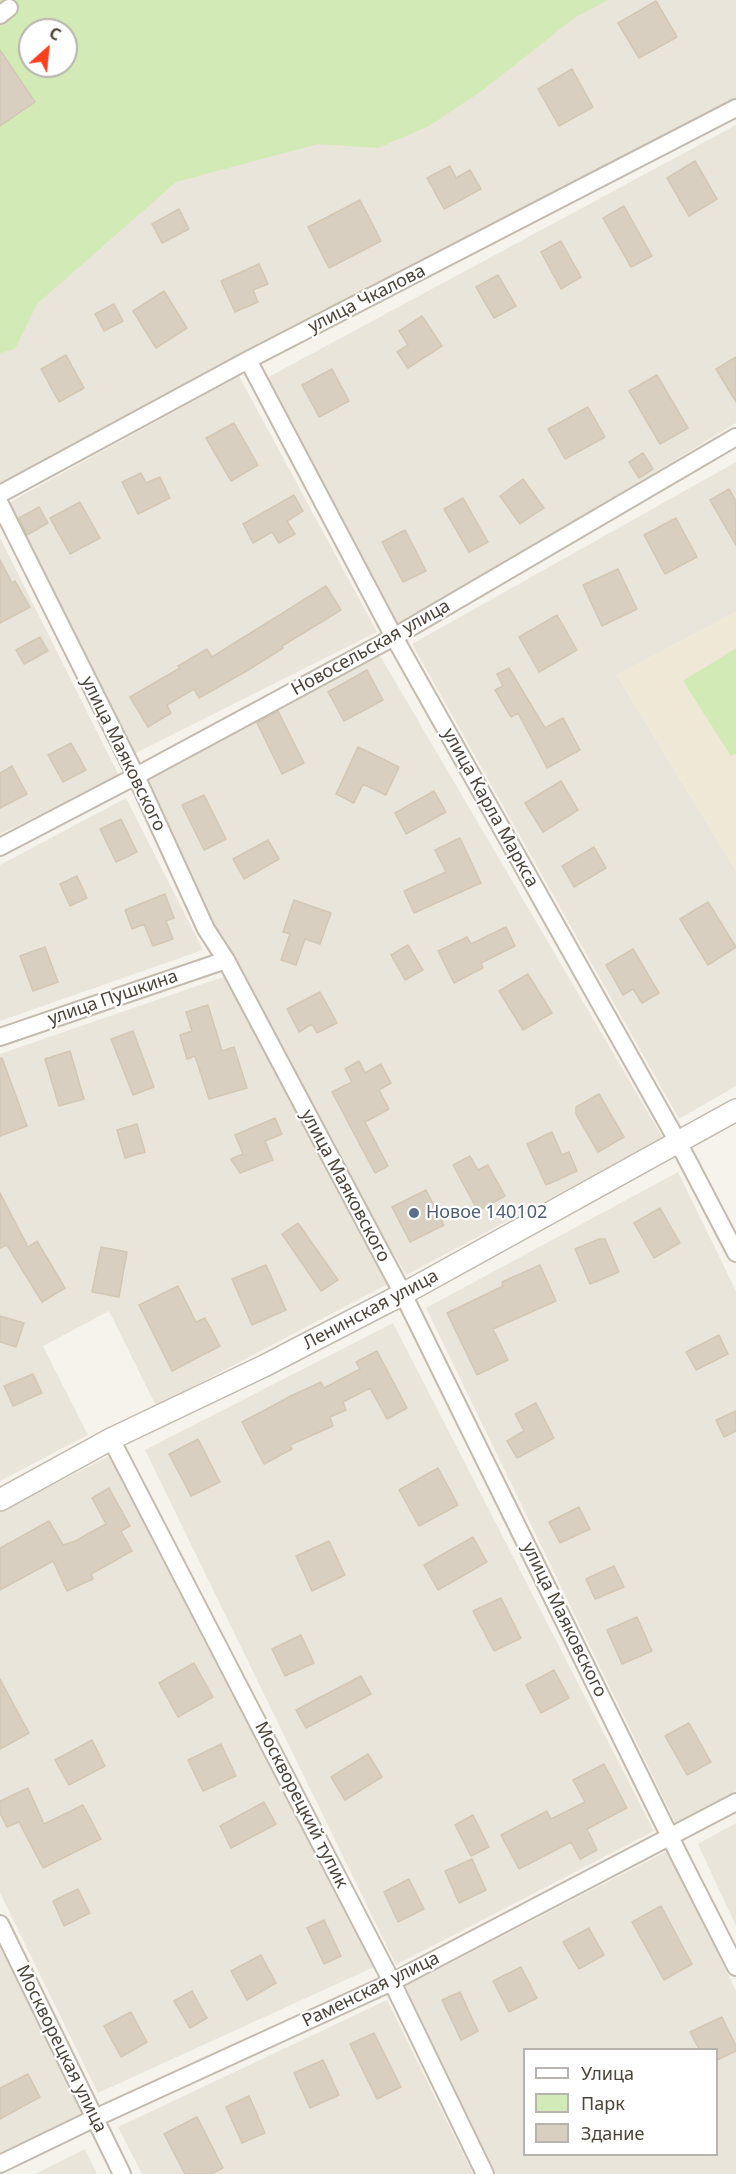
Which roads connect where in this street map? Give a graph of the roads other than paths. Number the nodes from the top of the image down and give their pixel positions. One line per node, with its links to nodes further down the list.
1 (736, 108): 2 (street, улица Чкалова)
2 (248, 360): 4 (street, улица Чкалова); 6 (street, улица Карла Маркса)
3 (736, 437): 6 (street, Новосельская улица)
4 (0, 494)
5 (0, 504): 7 (street, улица Маяковского)
6 (394, 637): 7 (street, Новосельская улица); 12 (street, улица Карла Маркса)
7 (136, 776): 8 (street, Новосельская улица); 9 (street, улица Маяковского)
8 (0, 847)
9 (225, 960): 10 (street, улица Пушкина); 14 (street, улица Маяковского)
10 (0, 1037)
11 (736, 1110): 12 (street, Ленинская улица)
12 (678, 1142): 13 (street, улица Карла Маркса); 14 (street, Ленинская улица)
13 (736, 1253)
14 (403, 1294): 15 (street, Ленинская улица); 18 (street, улица Маяковского)
15 (111, 1438): 16 (street, Ленинская улица); 21 (street, Москворецкий тупик)
16 (0, 1500)
17 (736, 1802): 18 (street, Раменская улица)
18 (670, 1836): 20 (street, улица Маяковского); 21 (street, Раменская улица)
19 (0, 1924): 22 (street, Москворецкая улица)
20 (736, 1967)
21 (392, 1982): 22 (street, Раменская улица); 25 (street, Москворецкий тупик)
22 (95, 2118): 23 (street, Раменская улица); 24 (street, Москворецкая улица)
23 (0, 2164)
24 (122, 2174)
25 (485, 2174)

